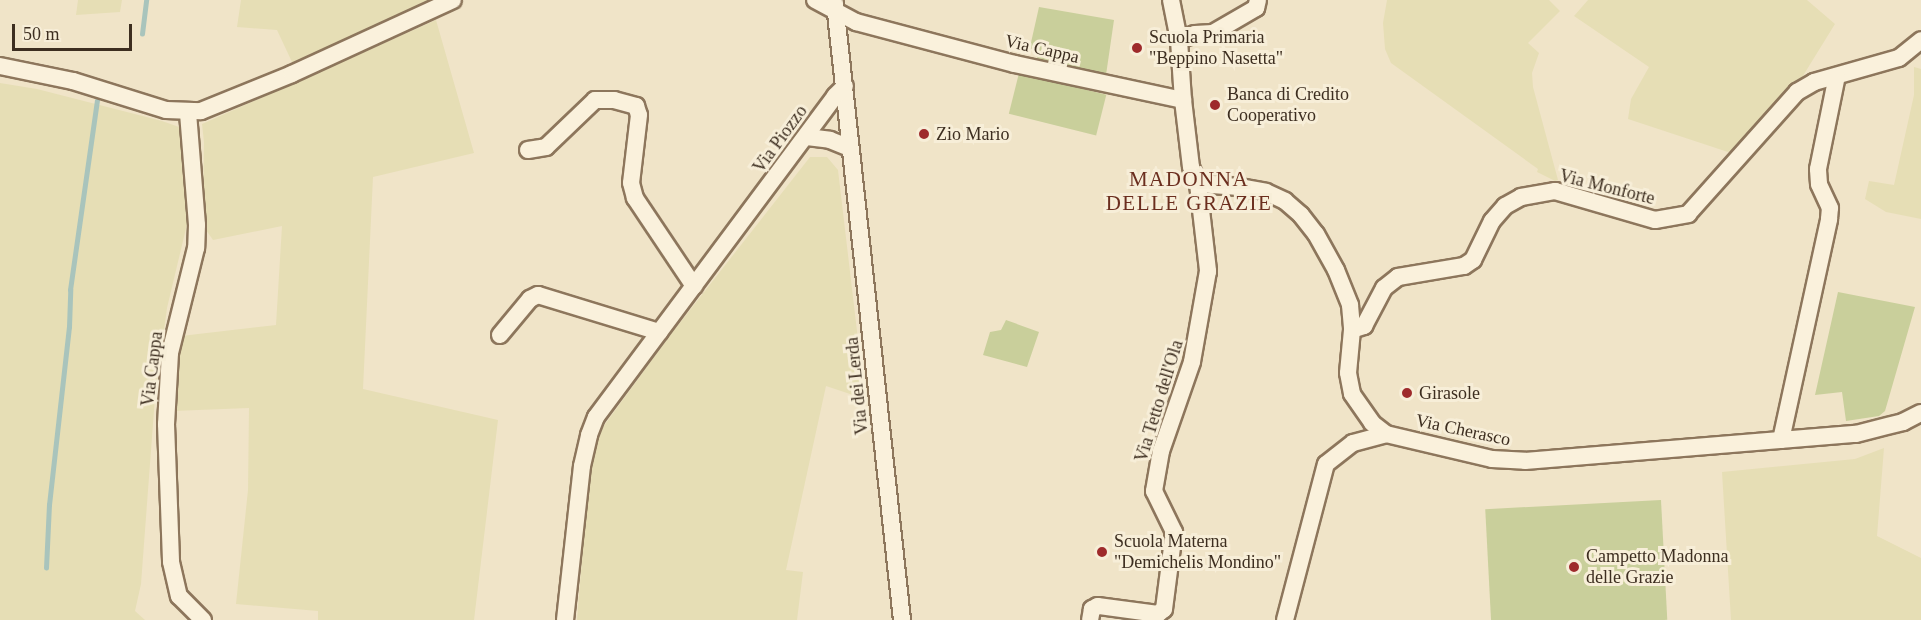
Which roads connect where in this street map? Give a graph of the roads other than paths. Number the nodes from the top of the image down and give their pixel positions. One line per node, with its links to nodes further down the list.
1 (453, 0): 12 (street)
2 (815, 0): 5 (street, Via Cappa)
3 (1171, 0): 6 (street)
4 (1258, 0): 6 (street)
5 (835, 5): 10 (street); 11 (street, Via Cappa)
6 (1179, 40): 11 (street)
7 (1921, 40): 9 (street, Via Monforte)
8 (0, 66): 12 (street)
9 (1837, 76): 18 (street, Via Monforte); 23 (street)
10 (845, 86): 13 (street, Via Piozzo); 14 (street, Via dei Lerda)
11 (1183, 100): 16 (street)
12 (188, 112): 24 (street, Via Cappa)
13 (807, 137): 14 (street); 17 (street, Via Piozzo)
14 (850, 148): 26 (street, Via dei Lerda)
15 (528, 150): 17 (street)
16 (1198, 184): 18 (street); 27 (street, Via Tetto dell'Ola)
17 (694, 286): 19 (street, Via Piozzo)
18 (1352, 330): 22 (street)
19 (659, 332): 20 (street); 25 (street, Via Piozzo)
20 (500, 335)
21 (1921, 413): 23 (street, Via Cherasco)
22 (1386, 434): 23 (street, Via Cherasco); 28 (street)
23 (1781, 440)
24 (203, 620)
25 (565, 620)
26 (902, 620)
27 (1090, 620)
28 (1285, 620)

